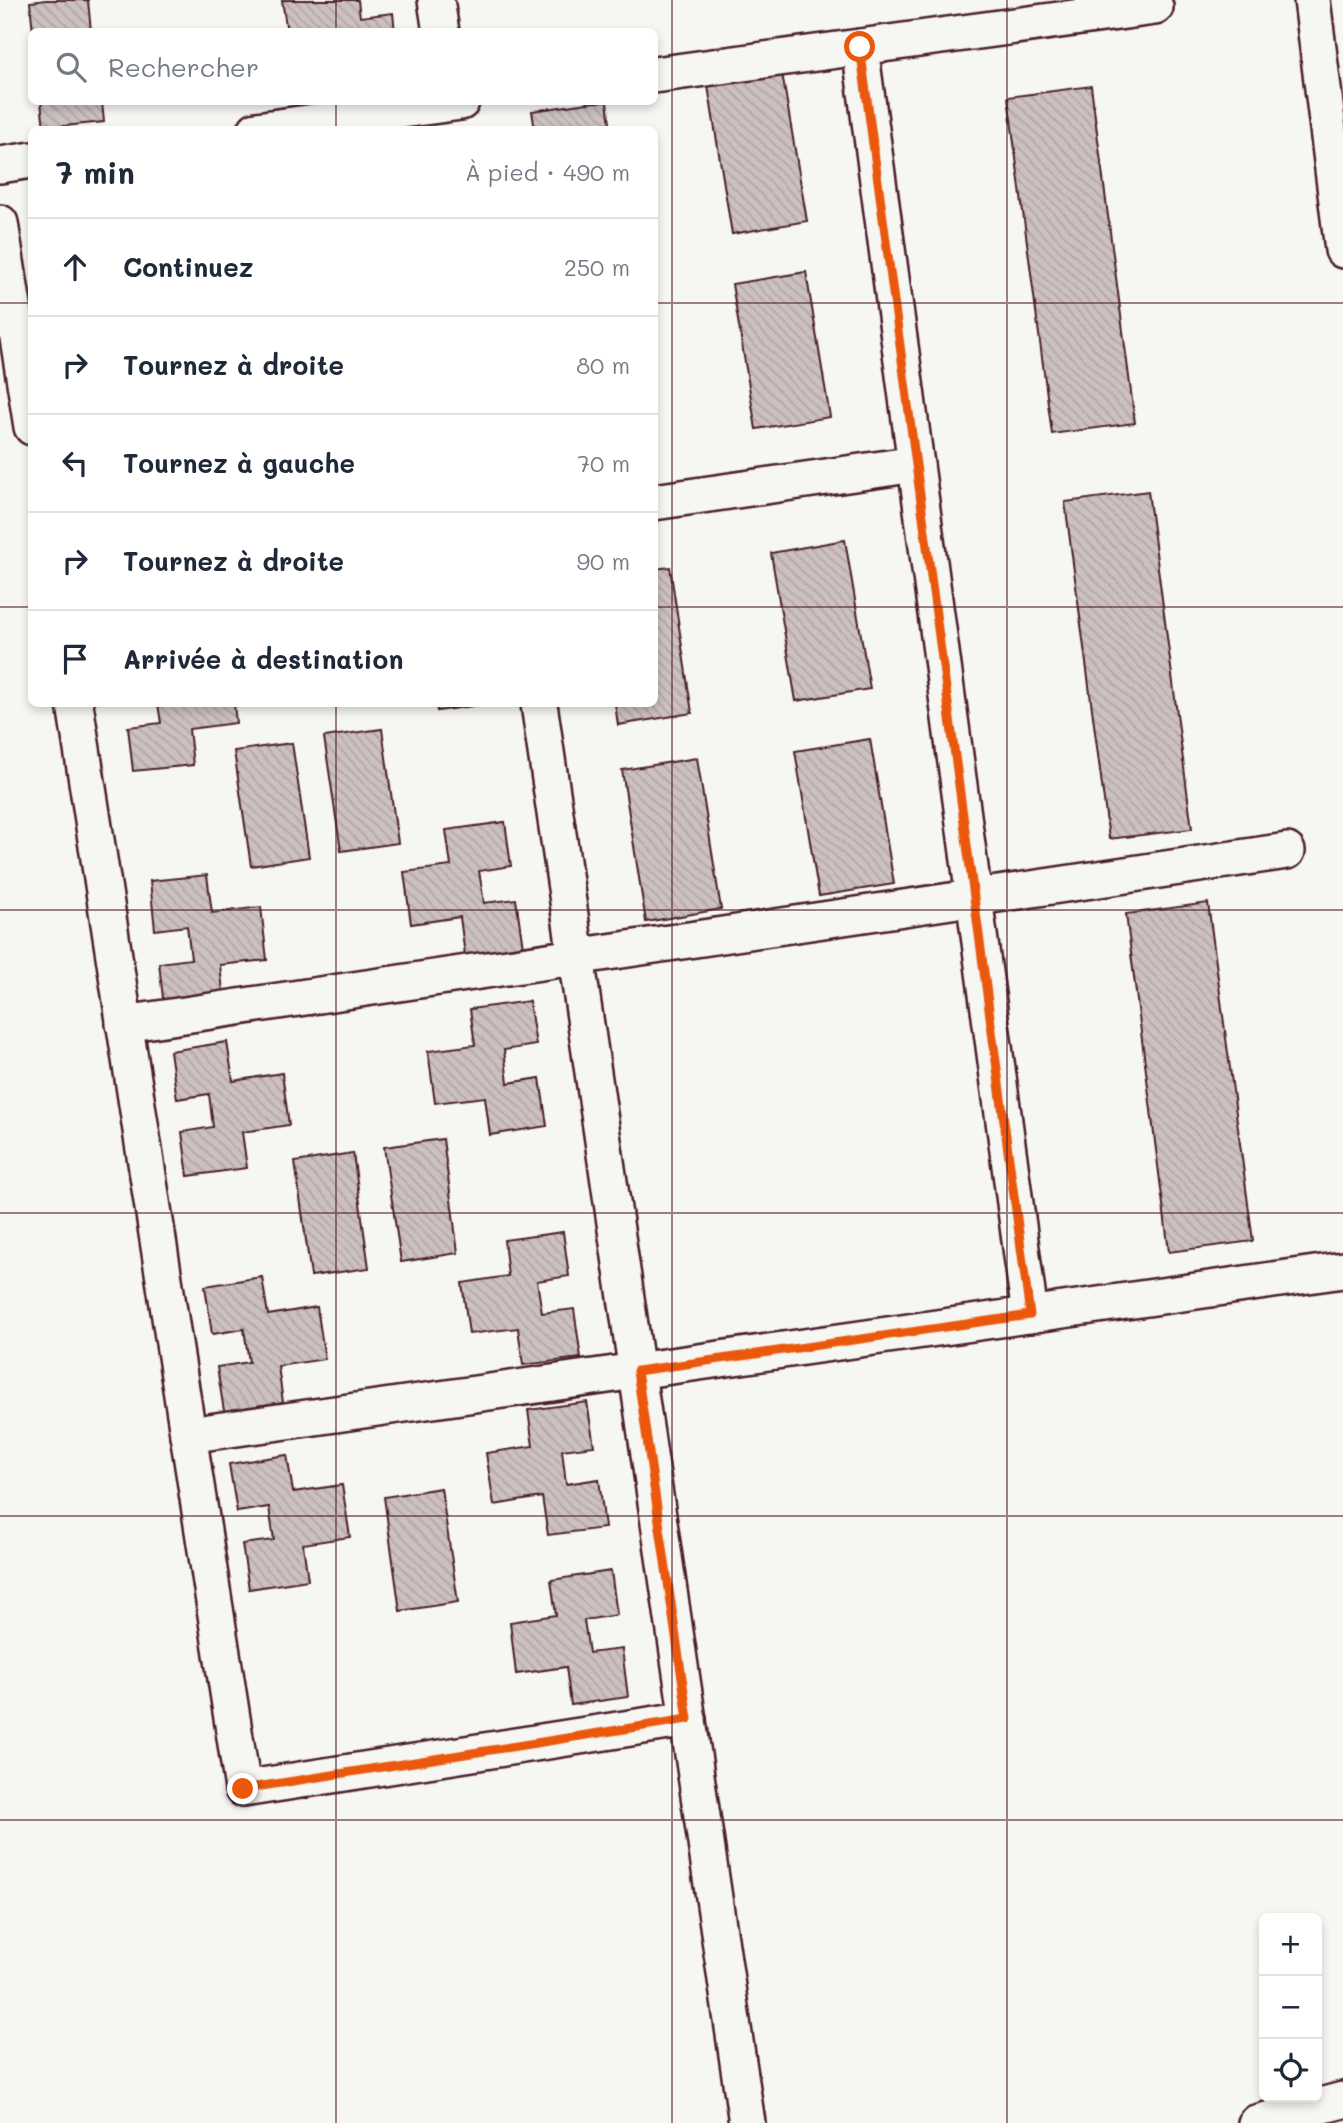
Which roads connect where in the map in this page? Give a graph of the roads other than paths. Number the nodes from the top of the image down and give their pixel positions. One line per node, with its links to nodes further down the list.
1 (436, 0): 4 (street)
2 (1312, 0): 12 (street)
3 (1155, 7): 5 (street)
4 (440, 28)
5 (860, 47): 6 (street); 14 (street)
6 (658, 74)
7 (454, 109): 8 (street)
8 (294, 126)
9 (28, 160): 10 (street)
10 (0, 164)
11 (0, 223): 13 (street)
12 (1343, 250)
13 (28, 401)
14 (916, 464): 15 (street); 19 (street)
15 (658, 501)
16 (75, 707): 21 (street)
17 (539, 707): 20 (street)
18 (1287, 851): 19 (street)
19 (974, 898): 20 (street); 23 (street)
20 (576, 957): 21 (street); 24 (street)
21 (124, 1024): 25 (street)
22 (1343, 1270): 23 (street)
23 (1030, 1315): 24 (street)
24 (637, 1371): 25 (street); 26 (street)
25 (188, 1435): 26 (street)
26 (688, 1719): 28 (street)
27 (1343, 2101): 29 (street)
28 (747, 2123)
29 (1256, 2123)

